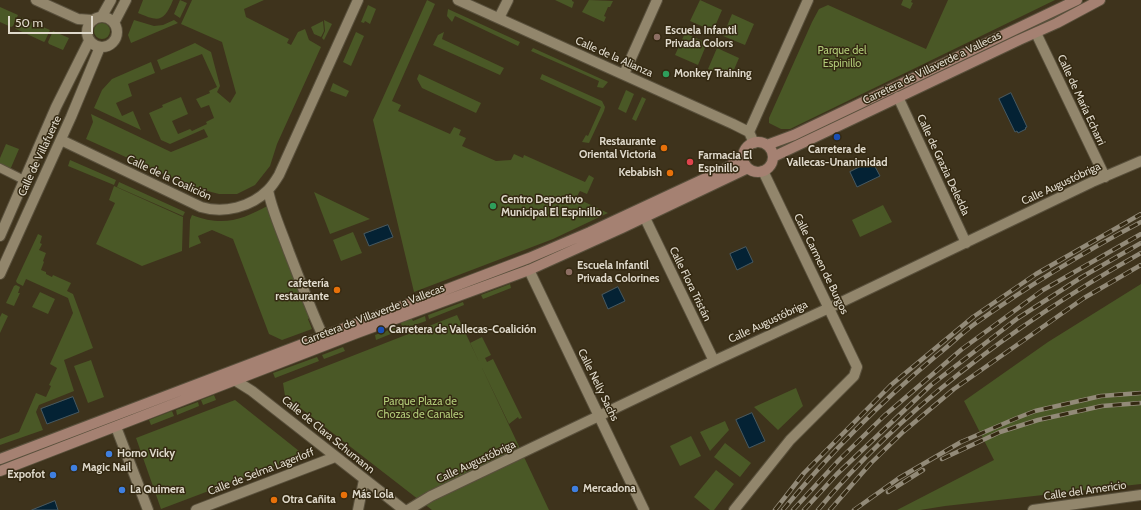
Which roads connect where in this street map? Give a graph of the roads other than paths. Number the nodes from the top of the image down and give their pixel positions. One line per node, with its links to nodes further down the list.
1 (36, 0): 13 (street)
2 (111, 0): 11 (street)
3 (126, 0): 15 (street)
4 (358, 0): 33 (street, Calle de la Coalición)
5 (458, 0): 12 (street, Calle de la Alianza)
6 (508, 0): 12 (street)
7 (657, 0): 19 (street)
8 (808, 0): 21 (street)
9 (1076, 0): 24 (main road, Carretera de Villaverde a Vallecas)
10 (1100, 0): 16 (main road, Carretera de Villaverde a Vallecas)
11 (102, 16): 14 (street); 15 (street)
12 (499, 18): 19 (street, Calle de la Alianza)
13 (78, 19): 14 (street); 17 (street)
14 (92, 20): 17 (street)
15 (114, 23): 18 (street)
16 (1036, 33): 20 (main road, Carretera de Villaverde a Vallecas); 31 (street, Calle de María Echarri)
17 (88, 36): 18 (street); 32 (street, Calle de Villafuerte)
18 (100, 47): 22 (street, Calle de Villafuerte)
19 (624, 74): 21 (street, Calle de la Alianza)
20 (898, 97): 25 (main road, Carretera de Villaverde a Vallecas); 36 (street, Calle de Grazia Deledda)
21 (749, 132): 23 (street)
22 (61, 140): 33 (street, Calle de la Coalición); 38 (street, Calle de Villafuerte)
23 (754, 143): 24 (main road); 26 (main road)
24 (767, 145): 25 (main road)
25 (773, 157): 30 (main road)
26 (743, 158): 29 (main road); 40 (main road, Carretera de Villaverde a Vallecas)
27 (1141, 160): 31 (street, Calle Augustóbriga)
28 (0, 168): 32 (street)
29 (748, 168): 30 (main road); 34 (main road, Carretera de Villaverde a Vallecas)
30 (763, 171): 39 (street, Calle Carmen de Burgos)
31 (1105, 177): 36 (street, Calle Augustóbriga)
32 (24, 180): 35 (street, Calle de Villafuerte)
33 (268, 190): 40 (street)
34 (645, 218): 37 (main road, Carretera de Villaverde a Vallecas); 41 (street, Calle Flora Tristán)
35 (0, 236)
36 (966, 243): 39 (street, Calle Augustóbriga)
37 (529, 270): 42 (main road, Carretera de Villaverde a Vallecas); 43 (street, Calle Nelly Sachs)
38 (0, 274)
39 (830, 308): 41 (street, Calle Augustóbriga); 56 (street, Calle Carmen de Burgos)
40 (323, 336): 46 (main road, Carretera de Villaverde a Vallecas)
41 (714, 361): 43 (street, Calle Augustóbriga)
42 (236, 380): 44 (main road, Carretera de Villaverde a Vallecas); 45 (street, Calle de Clara Schumann)
43 (600, 416): 54 (street, Calle Augustóbriga); 55 (street, Calle Nelly Sachs)
44 (116, 427): 47 (main road, Carretera de Villaverde a Vallecas); 50 (street)
45 (335, 457): 48 (street, Calle de Clara Schumann); 51 (street, Calle de Selma Lagerloff)
46 (0, 459)
47 (0, 471)
48 (364, 480): 52 (street); 53 (street, Calle de Clara Schumann)
49 (1141, 495): 57 (street, Calle del Americio)
50 (148, 510)
51 (196, 510)
52 (358, 510)
53 (404, 510)
54 (408, 510)
55 (644, 510)
56 (734, 510)
57 (1033, 510)

